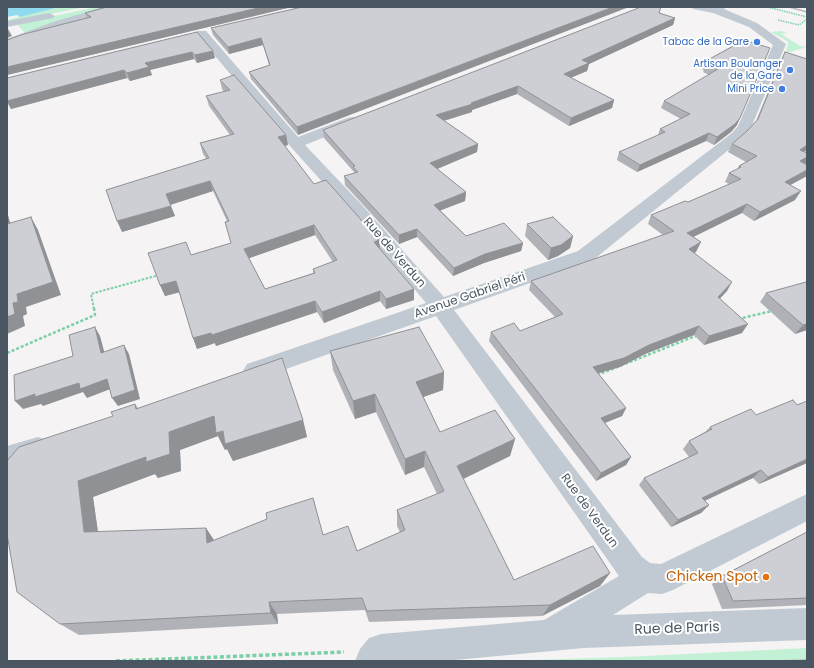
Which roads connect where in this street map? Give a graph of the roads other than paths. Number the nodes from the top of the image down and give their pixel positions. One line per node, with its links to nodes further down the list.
1 (93, 7): 5 (street)
2 (116, 7): 7 (street)
3 (697, 7): 4 (street)
4 (719, 8): 10 (street, Avenue Gabriel Péri)
5 (7, 24)
6 (216, 29): 9 (street, Rue de Verdun)
7 (7, 43)
8 (364, 116): 9 (street)
9 (295, 143): 10 (street, Rue de Verdun)
10 (440, 306): 11 (street, Avenue Gabriel Péri); 15 (street, Rue de Verdun)
11 (236, 378)
12 (58, 441): 13 (street)
13 (7, 458)
14 (807, 507): 15 (street)
15 (645, 578): 17 (street)
16 (807, 624): 17 (street, Rue de Paris)
17 (548, 636): 18 (street, Rue de Paris)
18 (376, 656)

